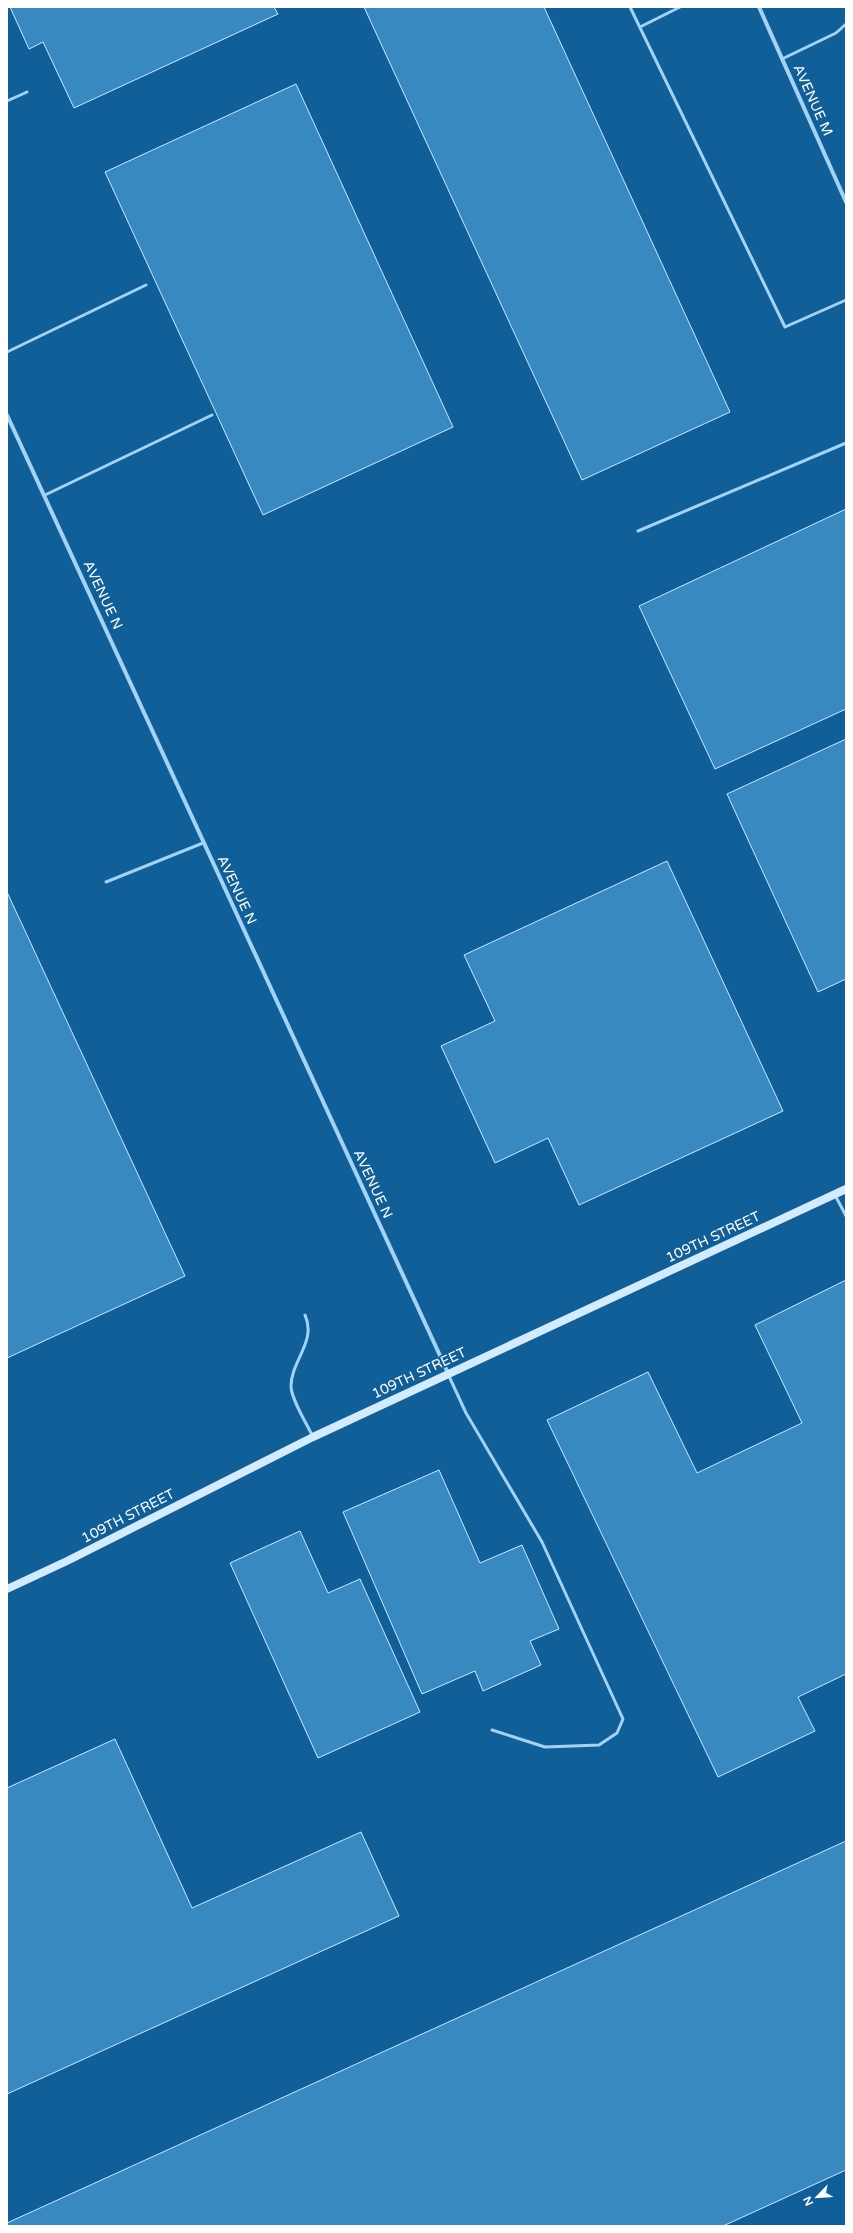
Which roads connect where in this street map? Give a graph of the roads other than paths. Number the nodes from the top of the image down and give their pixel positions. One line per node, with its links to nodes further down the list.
1 (630, 7): 5 (lane)
2 (680, 7): 5 (lane)
3 (759, 7): 6 (street, AVENUE M)
4 (846, 24): 6 (lane)
5 (640, 27): 11 (lane)
6 (782, 59): 9 (street, AVENUE M)
7 (27, 92): 8 (lane)
8 (7, 101)
9 (846, 202)
10 (146, 285): 12 (lane)
11 (846, 300)
12 (7, 352)
13 (212, 415): 16 (lane)
14 (7, 416): 16 (street, AVENUE N)
15 (846, 443): 17 (lane)
16 (45, 495): 18 (street, AVENUE N)
17 (638, 531)
18 (203, 843): 19 (lane); 24 (street, AVENUE N)
19 (106, 882)
20 (846, 1190): 21 (street, 109TH STREET)
21 (835, 1195): 22 (lane); 24 (street, 109TH STREET)
22 (846, 1216)
23 (305, 1315): 25 (lane)
24 (448, 1373): 25 (street, 109TH STREET); 27 (lane)
25 (313, 1437): 26 (street, 109TH STREET)
26 (7, 1589)
27 (492, 1730)

